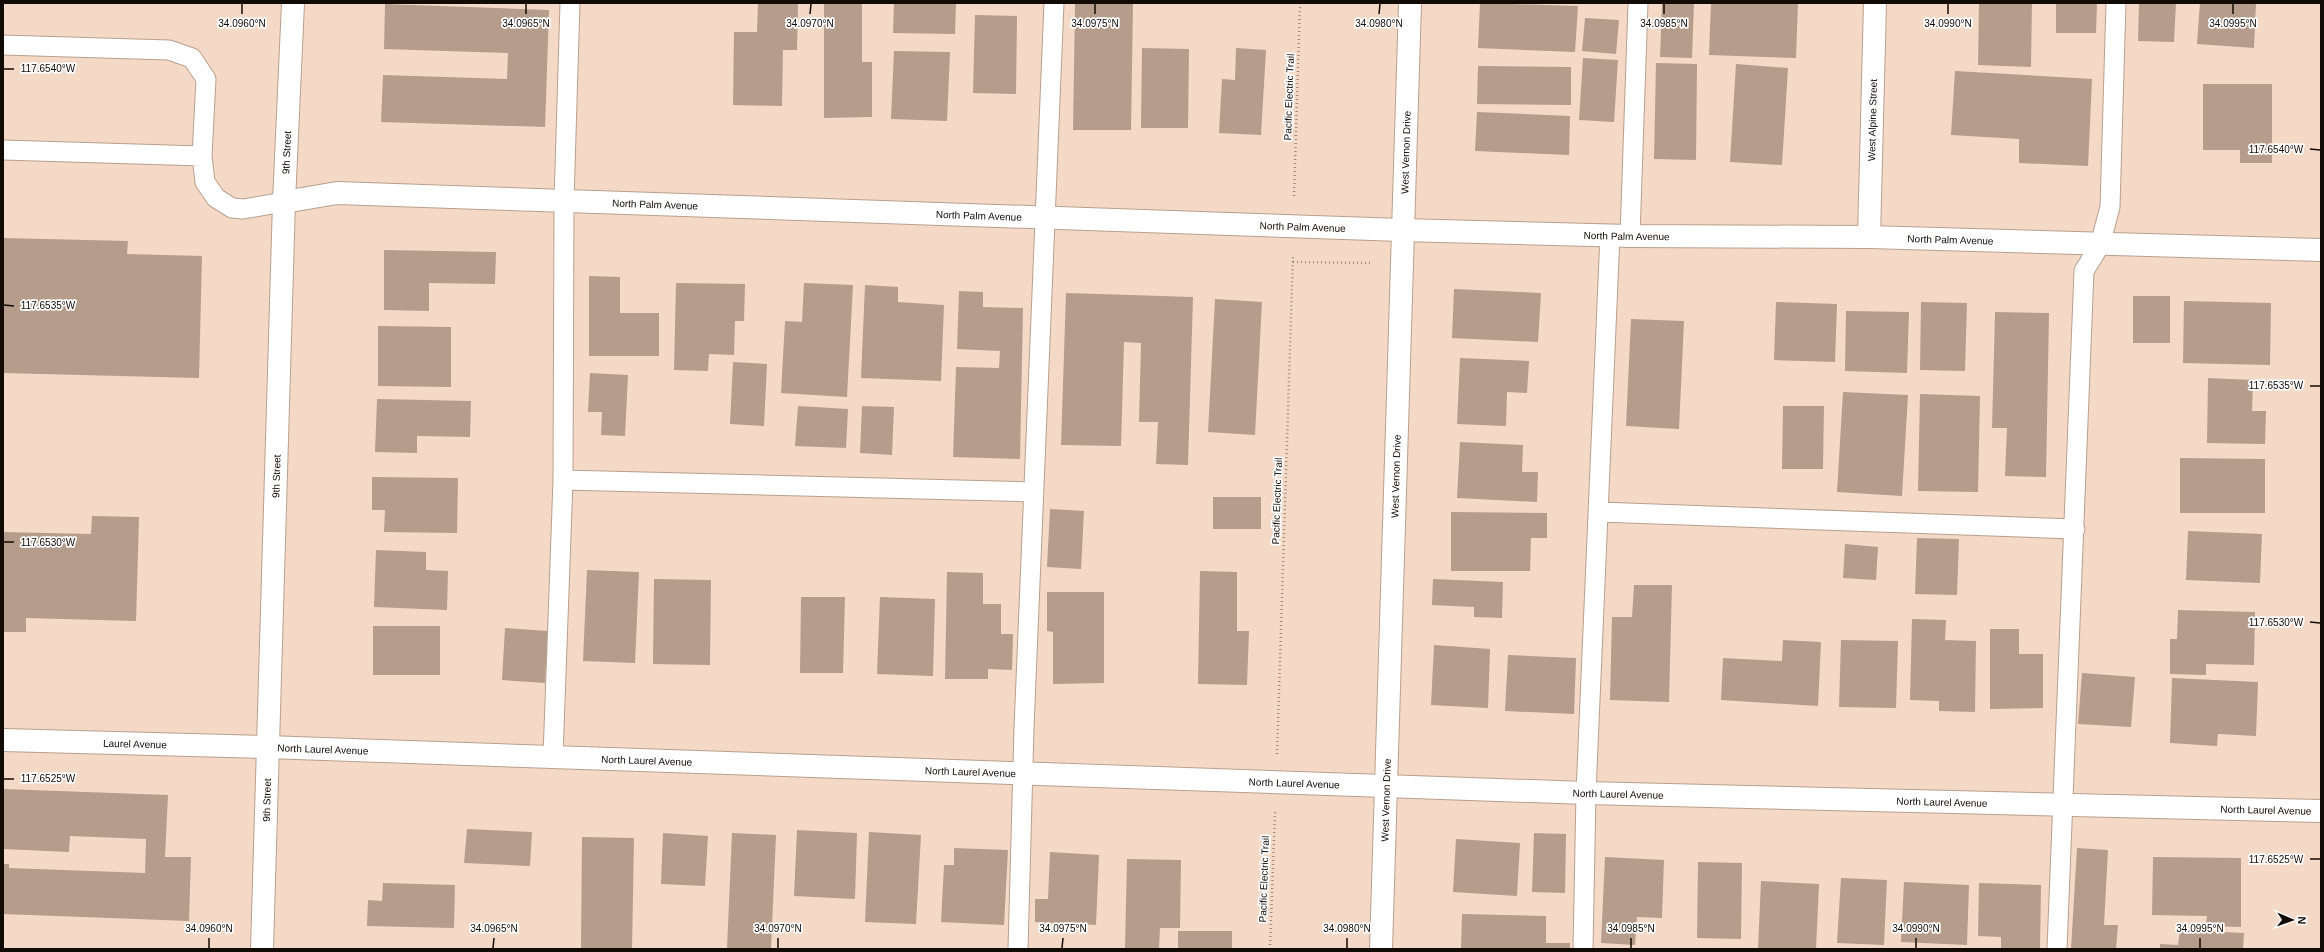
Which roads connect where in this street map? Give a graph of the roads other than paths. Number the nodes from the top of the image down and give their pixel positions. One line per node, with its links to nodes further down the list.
1 (293, 3): 12 (street, 9th Street)
2 (570, 3): 11 (lane)
3 (1054, 3): 13 (lane)
4 (1410, 3): 14 (street, West Vernon Drive)
5 (1638, 3): 15 (lane)
6 (1875, 3): 16 (street, West Alpine Street)
7 (2116, 3): 17 (lane)
8 (3, 45): 10 (lane)
9 (3, 150): 10 (lane)
10 (202, 156): 12 (lane)
11 (564, 201): 12 (street, North Palm Avenue); 13 (street, North Palm Avenue); 19 (lane)
12 (284, 202): 24 (street, 9th Street)
13 (1044, 218): 14 (street, North Palm Avenue); 20 (lane)
14 (1402, 230): 15 (street, North Palm Avenue); 27 (street, West Vernon Drive)
15 (1620, 236): 16 (street, North Palm Avenue); 21 (lane)
16 (1869, 237): 17 (street, North Palm Avenue)
17 (2100, 245): 18 (street, North Palm Avenue); 22 (lane)
18 (2321, 250)
19 (563, 480): 20 (lane); 25 (lane)
20 (1034, 492): 26 (lane)
21 (1598, 512): 22 (lane); 28 (lane)
22 (2075, 529): 29 (lane)
23 (3, 740): 24 (street, Laurel Avenue)
24 (267, 747): 25 (street, North Laurel Avenue); 31 (street, 9th Street)
25 (553, 756): 26 (street, North Laurel Avenue)
26 (1023, 772): 27 (street, North Laurel Avenue); 32 (lane)
27 (1385, 784): 28 (street, North Laurel Avenue); 33 (street, West Vernon Drive)
28 (1586, 793): 29 (street, North Laurel Avenue); 34 (lane)
29 (2063, 804): 30 (street, North Laurel Avenue); 35 (lane)
30 (2321, 811)
31 (262, 949)
32 (1018, 949)
33 (1381, 949)
34 (1583, 949)
35 (2057, 949)

